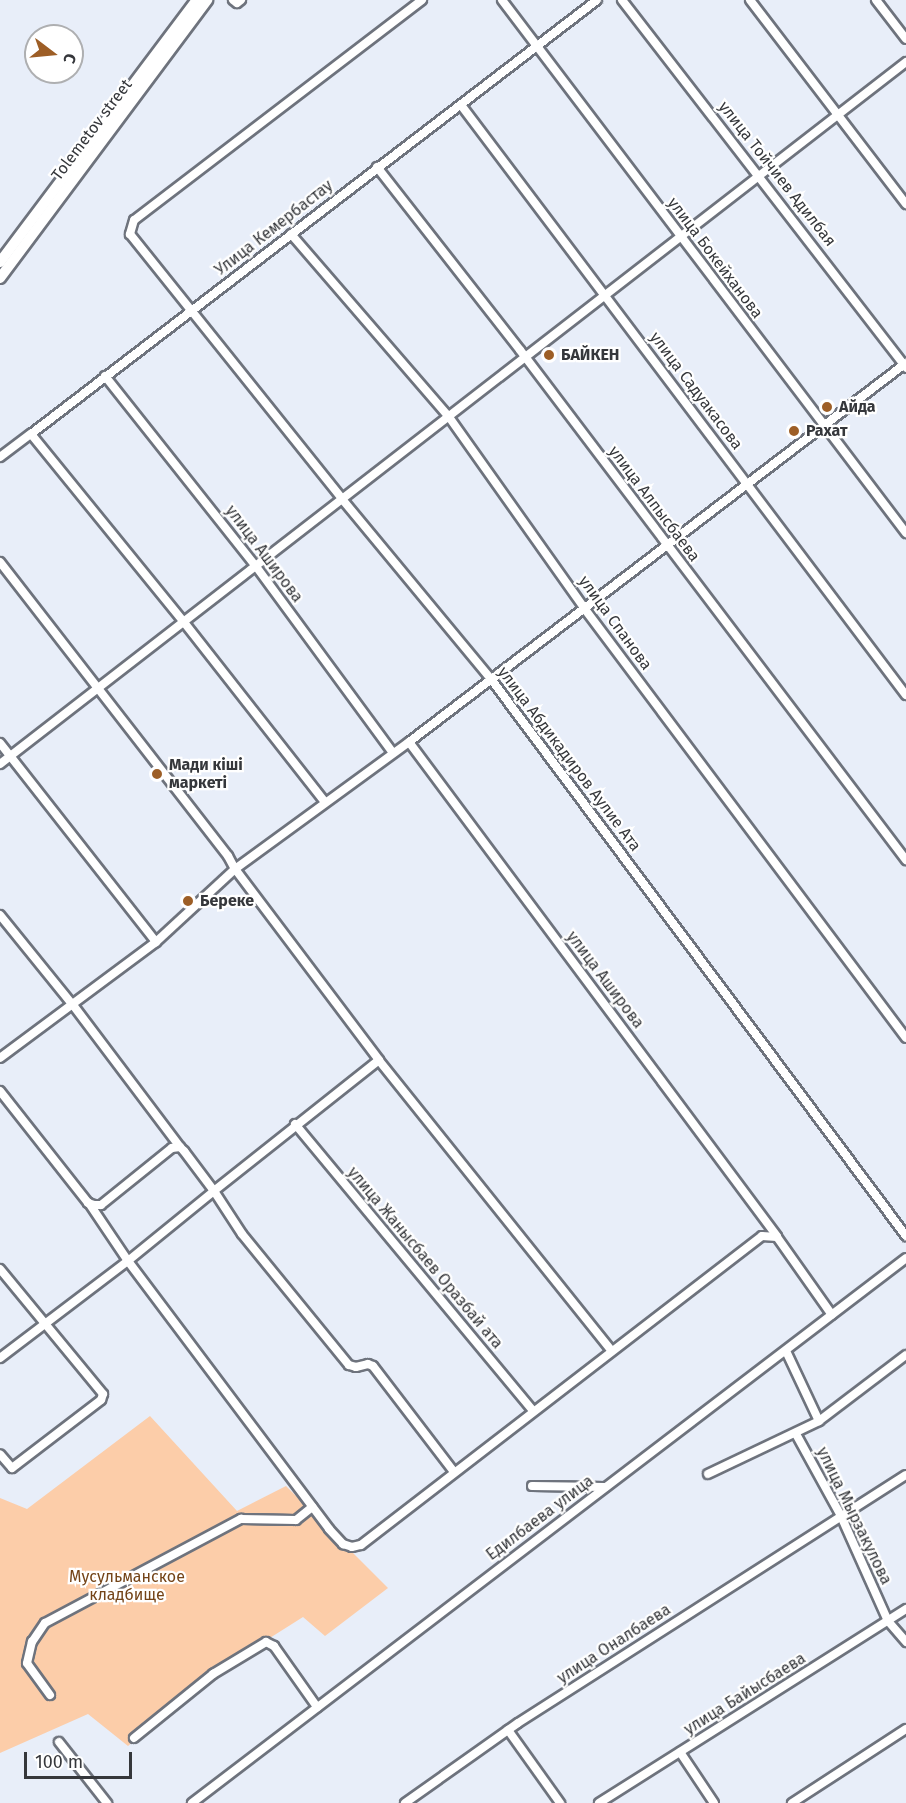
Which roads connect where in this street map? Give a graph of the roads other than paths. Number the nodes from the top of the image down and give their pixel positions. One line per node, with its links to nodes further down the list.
1 (197, 0): 21 (main road, Tolemetov street)
2 (207, 0): 22 (main road, Tolemetov street)
3 (233, 0): 4 (street)
4 (241, 0)
5 (422, 0): 24 (street, улица Абдикадиров Аулие Ата)
6 (502, 0): 12 (street, улица Бокейханова)
7 (597, 0): 12 (street, Улица Кемербастау)
8 (622, 0): 17 (street, улица Тойчиев Адилбая)
9 (750, 0): 15 (street)
10 (876, 0): 11 (street)
11 (906, 39)
12 (536, 46): 14 (street, Улица Кемербастау); 20 (street, улица Бокейханова)
13 (906, 62): 15 (street)
14 (461, 105): 16 (street, Улица Кемербастау); 23 (street, улица Садуакасова)
15 (838, 115): 17 (street); 18 (street)
16 (376, 167): 19 (street, Улица Кемербастау); 25 (street, улица Алпысбаева)
17 (759, 174): 20 (street); 26 (street, улица Тойчиев Адилбая)
18 (906, 204)
19 (291, 234): 24 (street, Улица Кемербастау); 28 (street, улица Спанова)
20 (680, 236): 23 (street); 29 (street, улица Бокейханова)
21 (0, 262)
22 (0, 278)
23 (604, 294): 25 (street); 32 (street, улица Садуакасова)
24 (191, 312): 27 (street, Улица Кемербастау); 33 (street, улица Абдикадиров Аулие Ата)
25 (526, 358): 28 (street); 35 (street, улица Алпысбаева)
26 (905, 365): 29 (street)
27 (105, 376): 30 (street, Улица Кемербастау); 37 (street, улица Аширова)
28 (449, 417): 33 (street); 38 (street, улица Спанова)
29 (824, 426): 32 (street); 34 (street, улица Бокейханова)
30 (31, 434): 31 (street, Улица Кемербастау); 39 (street)
31 (0, 457)
32 (749, 485): 35 (street); 42 (street, улица Садуакасова)
33 (342, 499): 37 (street); 40 (street, улица Абдикадиров Аулие Ата)
34 (906, 533)
35 (665, 545): 38 (street); 49 (street, улица Алпысбаева)
36 (0, 562): 41 (street)
37 (255, 565): 39 (street); 45 (street, улица Аширова)
38 (584, 608): 40 (street); 54 (street, улица Спанова)
39 (183, 621): 41 (street); 48 (street)
40 (491, 678): 43 (street); 62 (street, улица Абдикадиров Аулие Ата)
41 (99, 689): 46 (street); 50 (street)
42 (906, 695)
43 (409, 742): 45 (street); 63 (street, улица Аширова)
44 (0, 743): 46 (street)
45 (393, 753): 48 (street)
46 (10, 756): 47 (street); 52 (street)
47 (0, 764)
48 (325, 802): 50 (street)
49 (906, 860)
50 (235, 869): 52 (street); 56 (street)
51 (0, 915): 53 (street)
52 (156, 942): 53 (street)
53 (73, 1005): 55 (street); 59 (street)
54 (906, 1038)
55 (0, 1058)
56 (379, 1060): 58 (street); 69 (street)
57 (0, 1091): 61 (street)
58 (295, 1125): 60 (street); 73 (street, улица Жанысбаев Оразбай ата)
59 (180, 1147): 60 (street); 61 (street)
60 (214, 1191): 65 (street); 77 (street)
61 (88, 1203): 65 (street)
62 (906, 1236)
63 (777, 1237): 67 (street, улица Аширова); 69 (street)
64 (906, 1258): 67 (street, Едилбаева улица)
65 (128, 1261): 68 (street); 82 (street)
66 (0, 1269): 68 (street)
67 (832, 1315): 70 (street, Едилбаева улица)
68 (45, 1324): 72 (street); 76 (street)
69 (611, 1350): 73 (street)
70 (786, 1351): 74 (street); 81 (street, Едилбаева улица)
71 (906, 1355): 74 (street)
72 (0, 1358)
73 (533, 1411): 77 (street)
74 (819, 1421): 75 (street)
75 (796, 1434): 78 (street); 83 (street, улица Мырзакулова)
76 (0, 1454)
77 (454, 1472): 82 (street)
78 (708, 1474)
79 (906, 1475): 83 (street, улица Оналбаева)
80 (532, 1486): 81 (street)
81 (606, 1486): 88 (street, Едилбаева улица)
82 (312, 1507): 87 (street)
83 (842, 1516): 85 (street, улица Мырзакулова); 90 (street, улица Оналбаева)
84 (906, 1609): 85 (street, улица Байысбаева)
85 (888, 1620): 86 (street, улица Мырзакулова); 93 (street, улица Байысбаева)
86 (906, 1642)
87 (50, 1695)
88 (317, 1707): 91 (street); 94 (street, Едилбаева улица)
89 (906, 1729): 100 (street)
90 (508, 1730): 96 (street, улица Оналбаева); 97 (street)
91 (134, 1738)
92 (59, 1742): 95 (street)
93 (680, 1752): 98 (street, улица Байысбаева); 99 (street)
94 (195, 1802)
95 (107, 1803)
96 (405, 1803)
97 (561, 1803)
98 (599, 1803)
99 (714, 1803)
100 (792, 1803)

